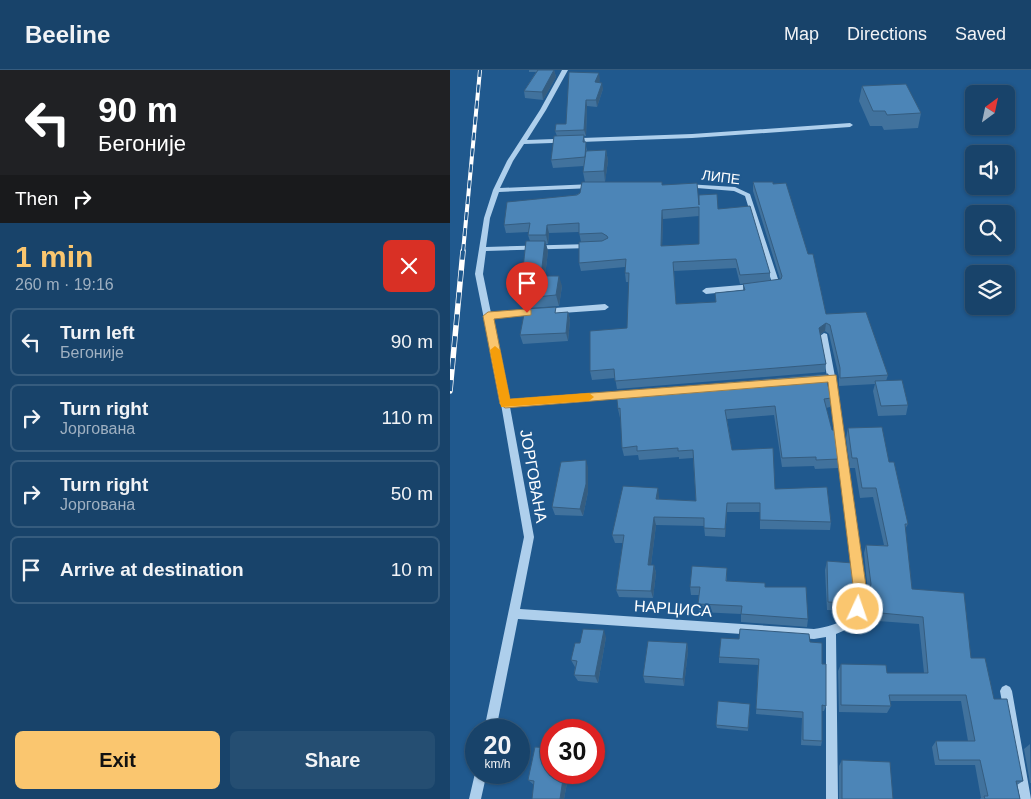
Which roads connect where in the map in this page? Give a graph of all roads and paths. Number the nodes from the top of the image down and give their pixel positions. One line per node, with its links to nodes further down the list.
1 (565, 70): 3 (street, ЈОРГОВАНА)
2 (850, 125): 3 (street)
3 (523, 142): 6 (street, ЈОРГОВАНА)
4 (600, 185): 6 (street)
5 (676, 185): 9 (street, ЛИПЕ)
6 (496, 190): 8 (street, ЈОРГОВАНА)
7 (595, 246): 8 (street)
8 (483, 249): 11 (street, ЈОРГОВАНА)
9 (706, 291)
10 (604, 307): 11 (street)
11 (488, 316): 14 (street, ЈОРГОВАНА)
12 (824, 336): 16 (street, НАРЦИСА)
13 (634, 393): 14 (street)
14 (505, 404): 15 (street, ЈОРГОВАНА)
15 (514, 614): 16 (street, НАРЦИСА); 18 (street, ЈОРГОВАНА)
16 (831, 632): 21 (street)
17 (1006, 691): 22 (street)
18 (492, 719)
19 (478, 784): 20 (street)
20 (475, 799)
21 (832, 799)
22 (1026, 799)

